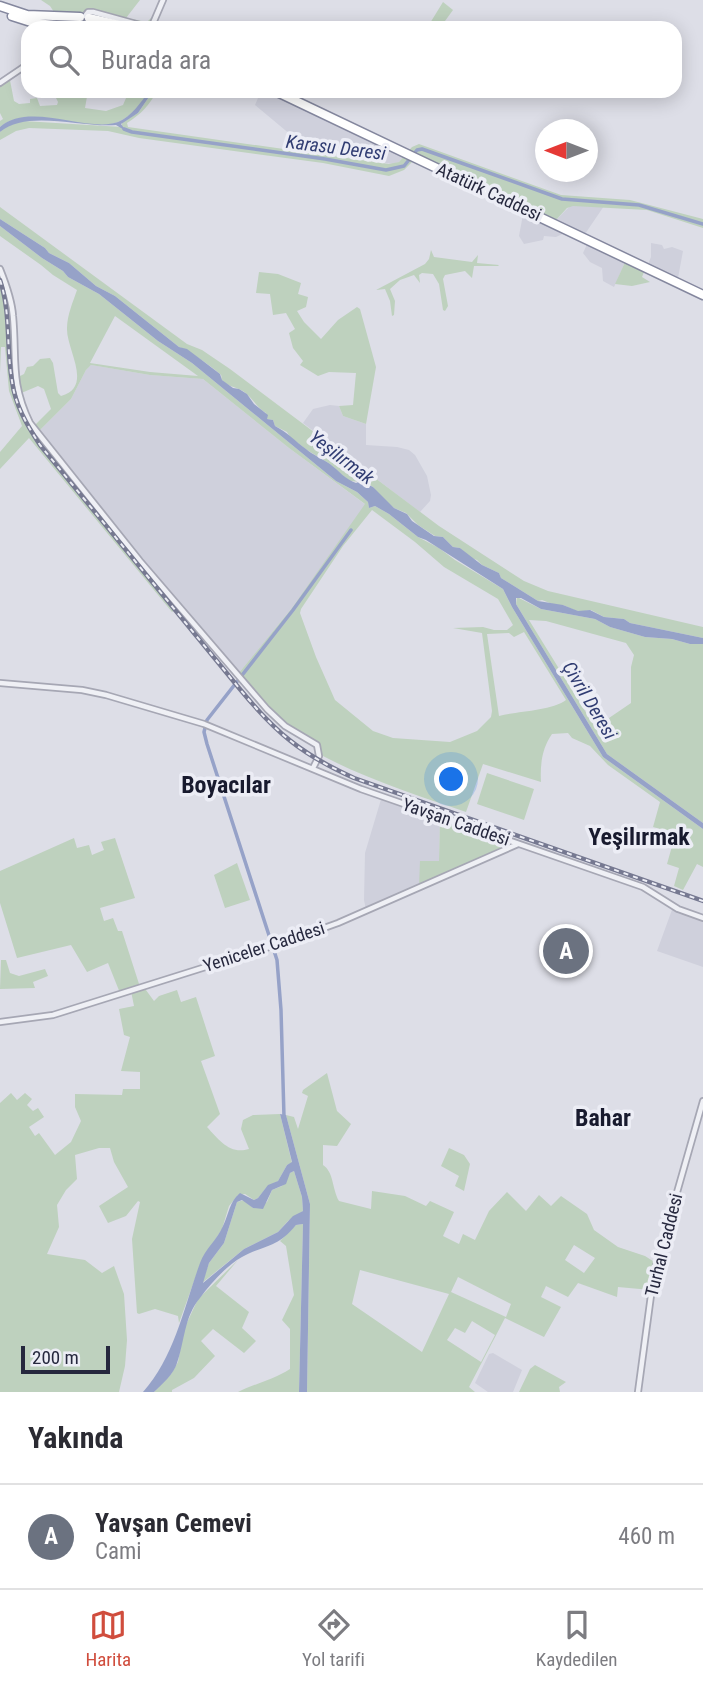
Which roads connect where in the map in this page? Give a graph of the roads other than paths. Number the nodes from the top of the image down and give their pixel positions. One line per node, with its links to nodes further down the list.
1 (163, 0): 9 (street)
2 (0, 9): 3 (highway); 4 (highway)
3 (85, 17): 5 (highway); 6 (highway); 7 (highway); 8 (street)
4 (29, 21)
5 (79, 21)
6 (89, 21)
7 (102, 21)
8 (125, 21)
9 (154, 21)
10 (21, 69): 11 (street)
11 (0, 83)
12 (291, 98): 14 (highway, Atatürk Caddesi)
13 (299, 98): 14 (highway, Atatürk Caddesi)
14 (408, 151): 16 (highway, Atatürk Caddesi)
15 (0, 269): 18 (street)
16 (703, 292)
17 (0, 684): 18 (street, Yavşan Caddesi)
18 (313, 768): 19 (street, Yavşan Caddesi)
19 (519, 844): 20 (street, Yavşan Caddesi); 21 (street, Yeniceler Caddesi)
20 (703, 918)
21 (0, 1022)
22 (703, 1101): 23 (street, Turhal Caddesi)
23 (638, 1392)

